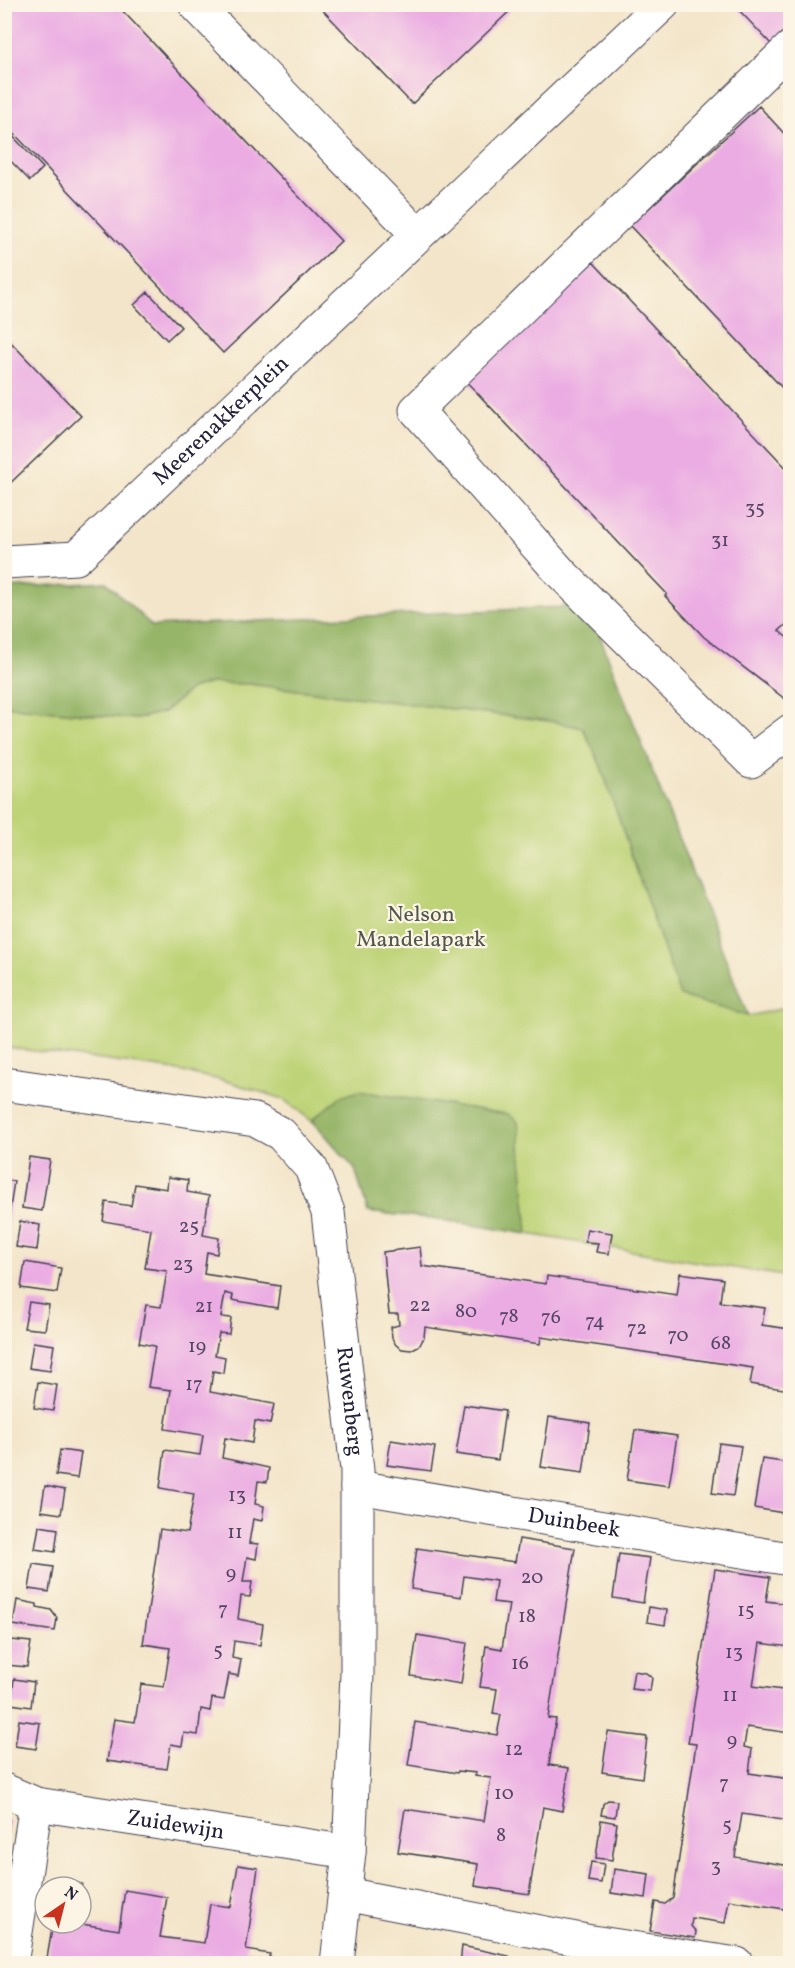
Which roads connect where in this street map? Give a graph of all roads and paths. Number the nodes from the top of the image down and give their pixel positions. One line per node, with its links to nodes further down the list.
1 (195, 4): 4 (street)
2 (649, 9): 4 (street, Meerenakkerplein)
3 (790, 48): 6 (street)
4 (418, 235): 5 (street, Meerenakkerplein)
5 (4, 562)
6 (790, 731)
7 (4, 1083): 8 (street, Ruwenberg)
8 (357, 1487): 9 (street, Duinbeek); 12 (street, Ruwenberg)
9 (790, 1558)
10 (4, 1790): 11 (street, Zuidewijn)
11 (36, 1804): 12 (street, Zuidewijn); 14 (street)
12 (349, 1852): 13 (street, Ruwenberg)
13 (345, 1894): 15 (street, Ruwenberg); 16 (street)
14 (11, 1964)
15 (337, 1964)
16 (737, 1964)

